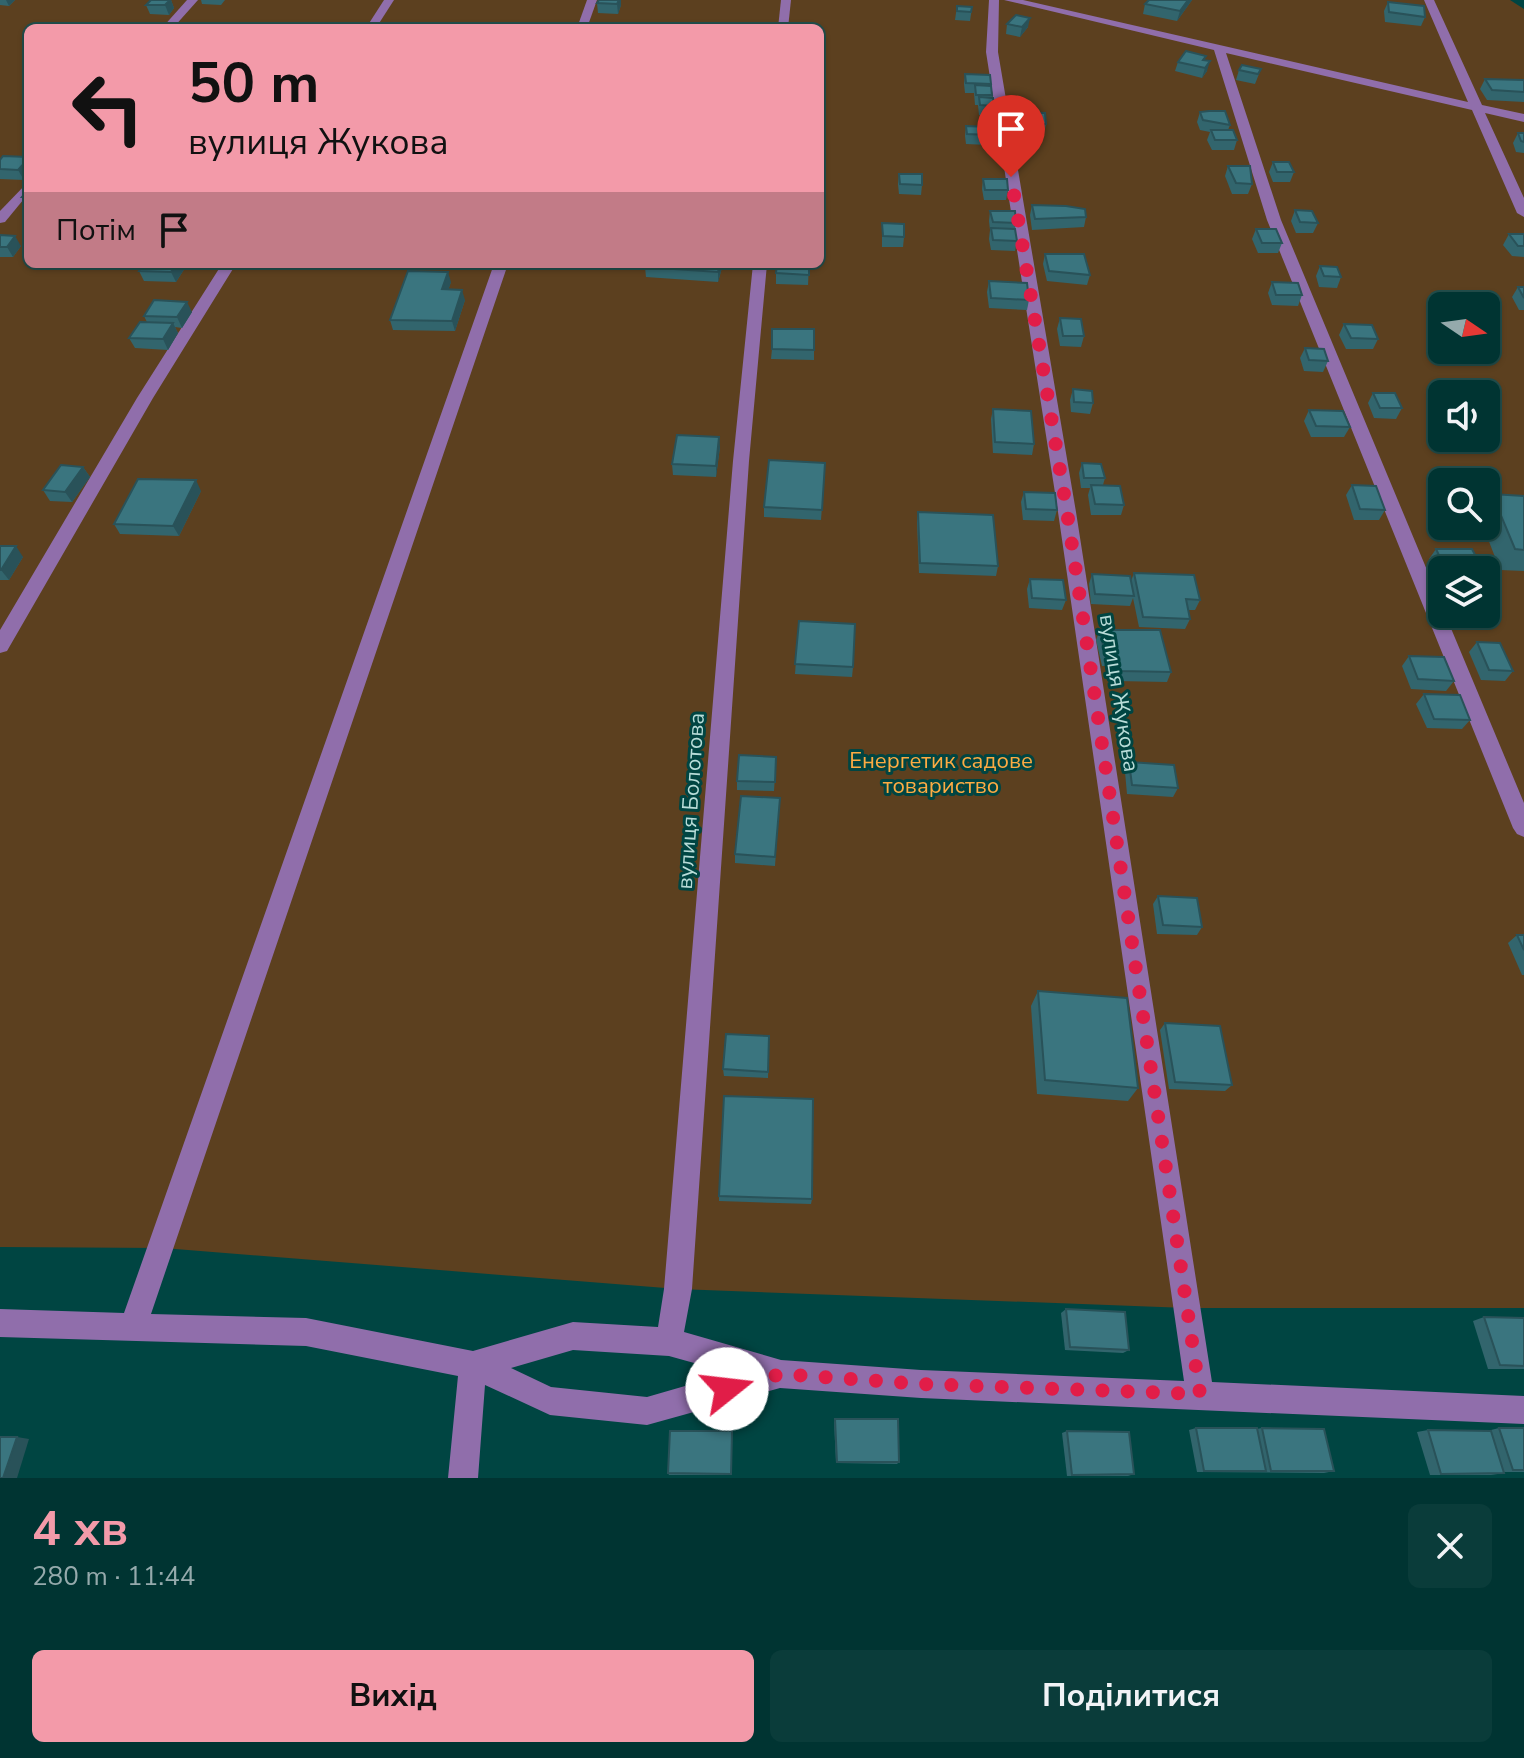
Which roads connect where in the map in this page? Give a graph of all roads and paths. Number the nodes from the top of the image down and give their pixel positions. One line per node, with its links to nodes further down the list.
1 (193, 0): 8 (street)
2 (389, 0): 9 (street)
3 (592, 0): 10 (street)
4 (786, 0): 11 (street)
5 (994, 0): 28 (street, вулиця Жукова)
6 (1009, 0): 12 (street)
7 (1429, 0): 13 (street)
8 (171, 24)
9 (374, 24)
10 (583, 24)
11 (783, 24)
12 (1218, 46): 13 (street); 22 (street)
13 (1475, 108): 14 (street); 16 (street)
14 (1524, 118)
15 (24, 191): 17 (street)
16 (1524, 213)
17 (0, 219)
18 (226, 268): 21 (street)
19 (500, 268): 24 (street)
20 (760, 268): 25 (street, вулиця Болотова)
21 (0, 646)
22 (1524, 828)
23 (0, 1323): 24 (street)
24 (132, 1328): 26 (street)
25 (669, 1342): 26 (street); 27 (street)
26 (473, 1365): 27 (street); 30 (street)
27 (781, 1374): 28 (street)
28 (1200, 1394): 29 (street)
29 (1524, 1410)
30 (463, 1478)

